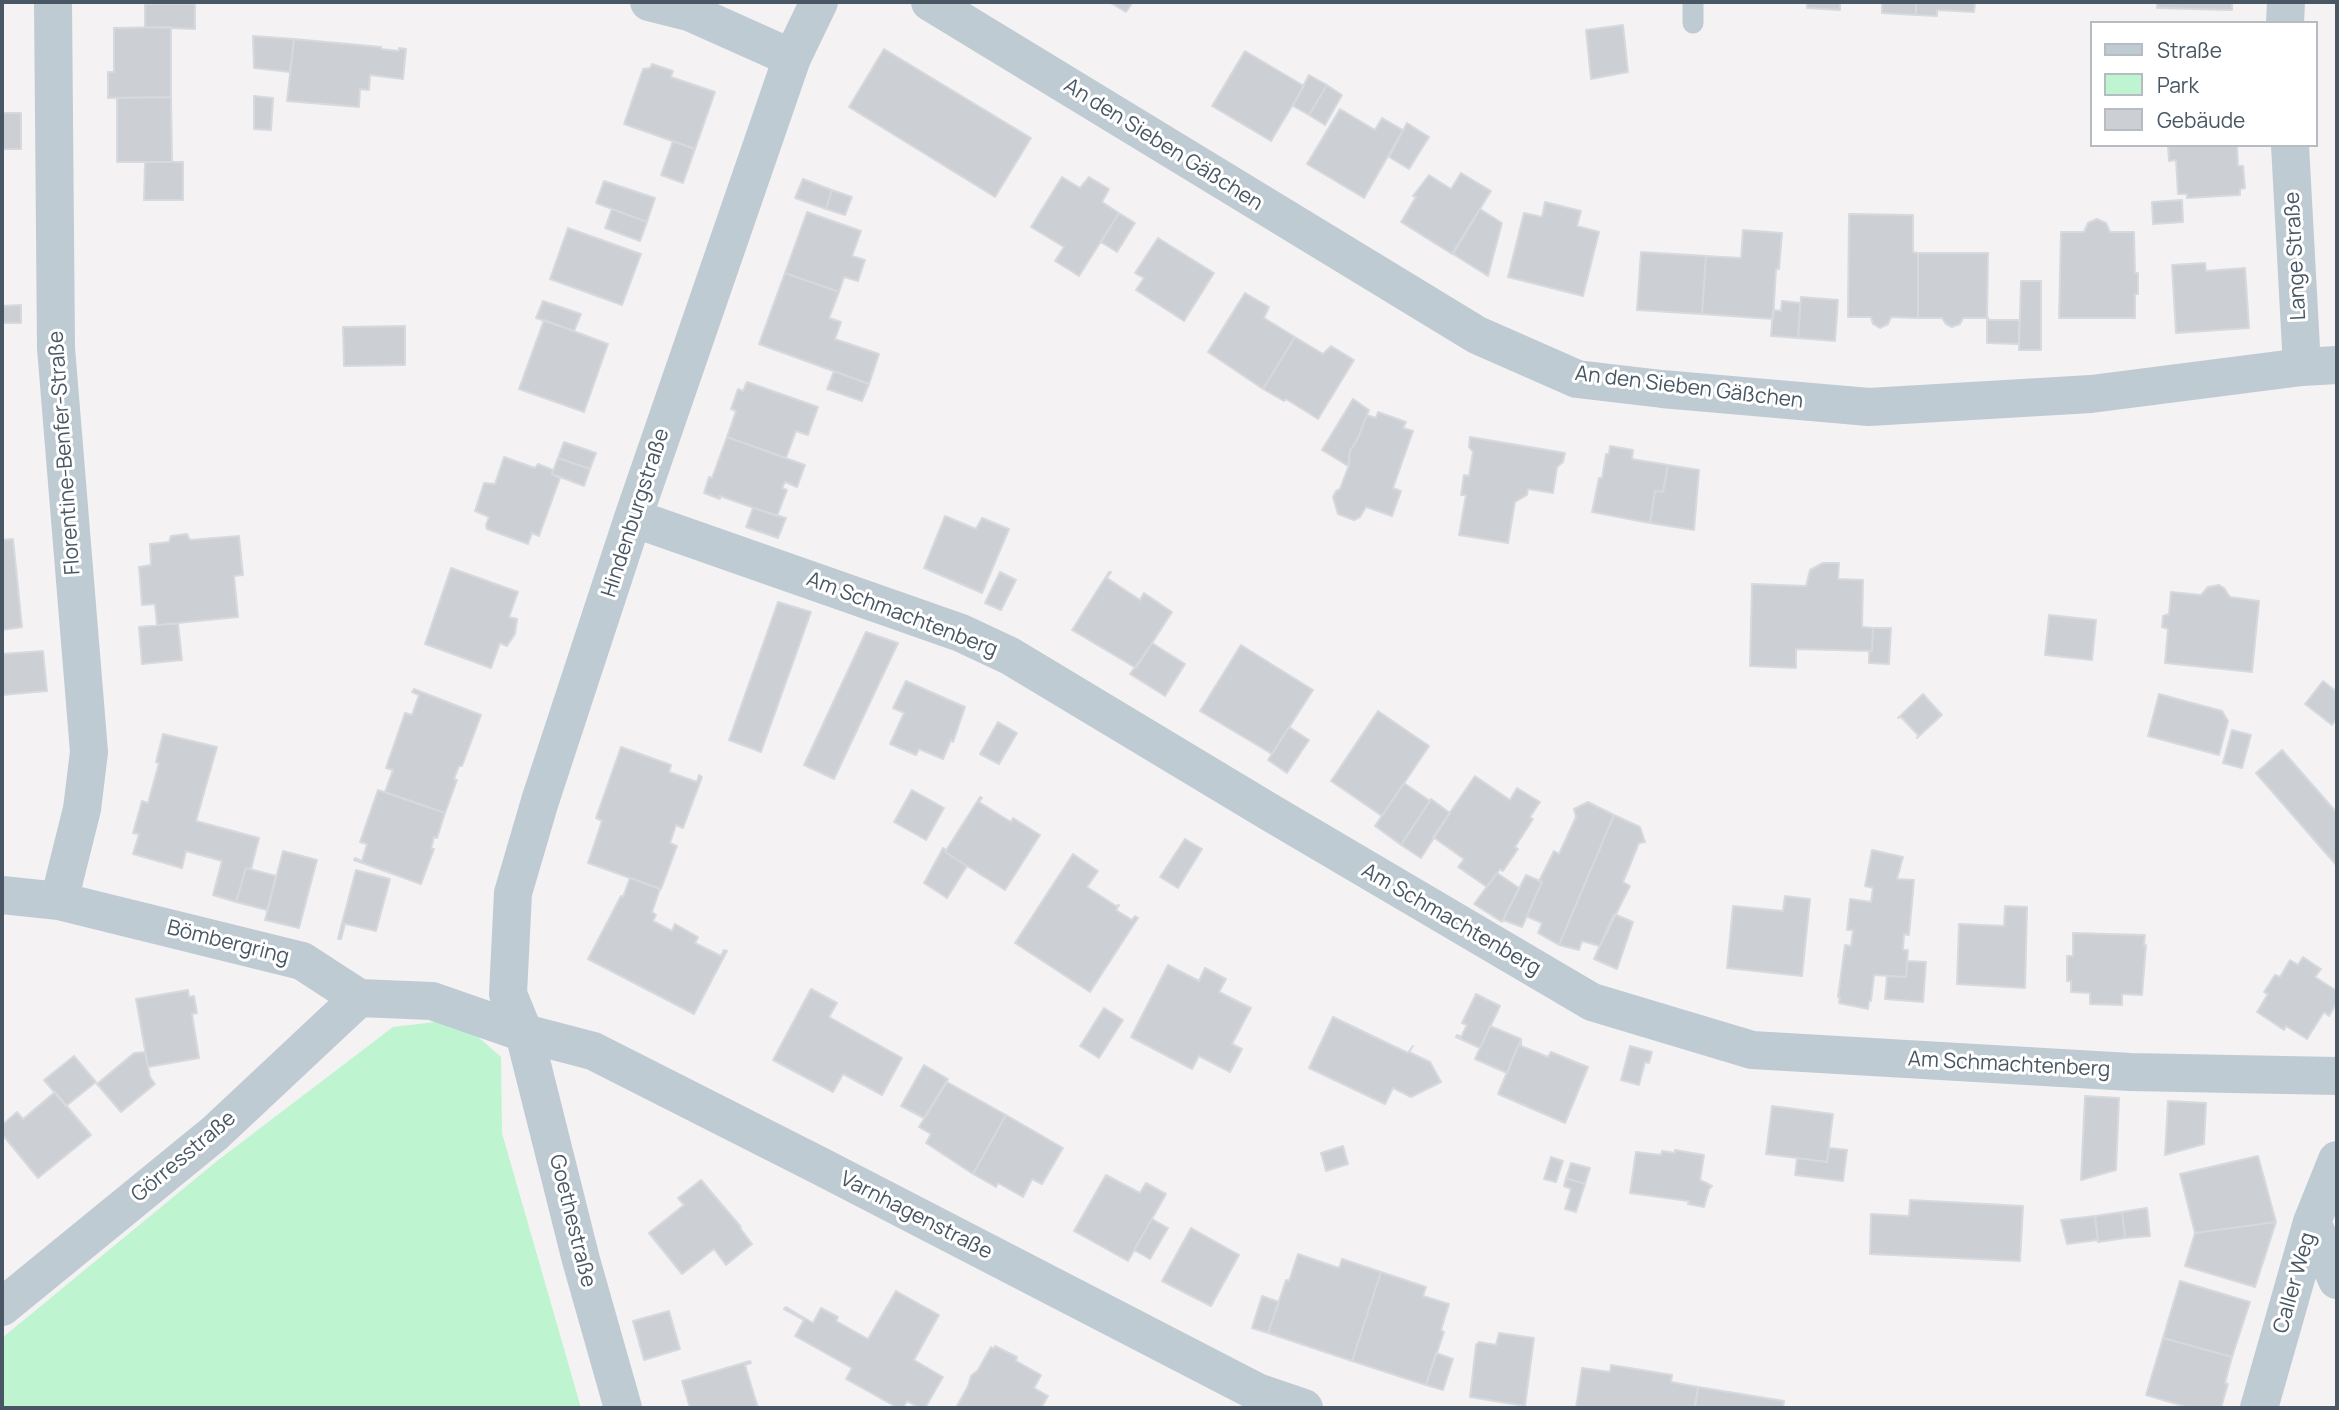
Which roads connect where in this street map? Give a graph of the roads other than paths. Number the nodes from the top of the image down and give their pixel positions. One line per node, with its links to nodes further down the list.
1 (53, 2): 14 (street, Florentine-Benfer-Straße)
2 (649, 2): 9 (street)
3 (819, 2): 9 (street, Hindenburgstraße)
4 (930, 2): 11 (street, An den Sieben Gäßchen)
5 (1693, 2): 8 (lane)
6 (2286, 2): 7 (street)
7 (2285, 21)
8 (1693, 23)
9 (792, 58): 12 (street, Hindenburgstraße)
10 (2290, 147): 11 (street, Lange Straße)
11 (2320, 366)
12 (633, 519): 16 (street, Hindenburgstraße); 17 (street, Am Schmachtenberg)
13 (2, 895): 14 (street, Bömbergring)
14 (59, 901): 15 (street, Bömbergring)
15 (359, 998): 16 (street); 21 (street, Görresstraße)
16 (524, 1033): 22 (street, Goethestraße); 23 (street, Varnhagenstraße)
17 (2337, 1076)
18 (2337, 1160): 19 (street, Caller Weg)
19 (2312, 1222): 20 (street); 24 (street, Caller Weg)
20 (2337, 1280)
21 (2, 1307)
22 (623, 1408)
23 (1304, 1408)
24 (2259, 1408)

